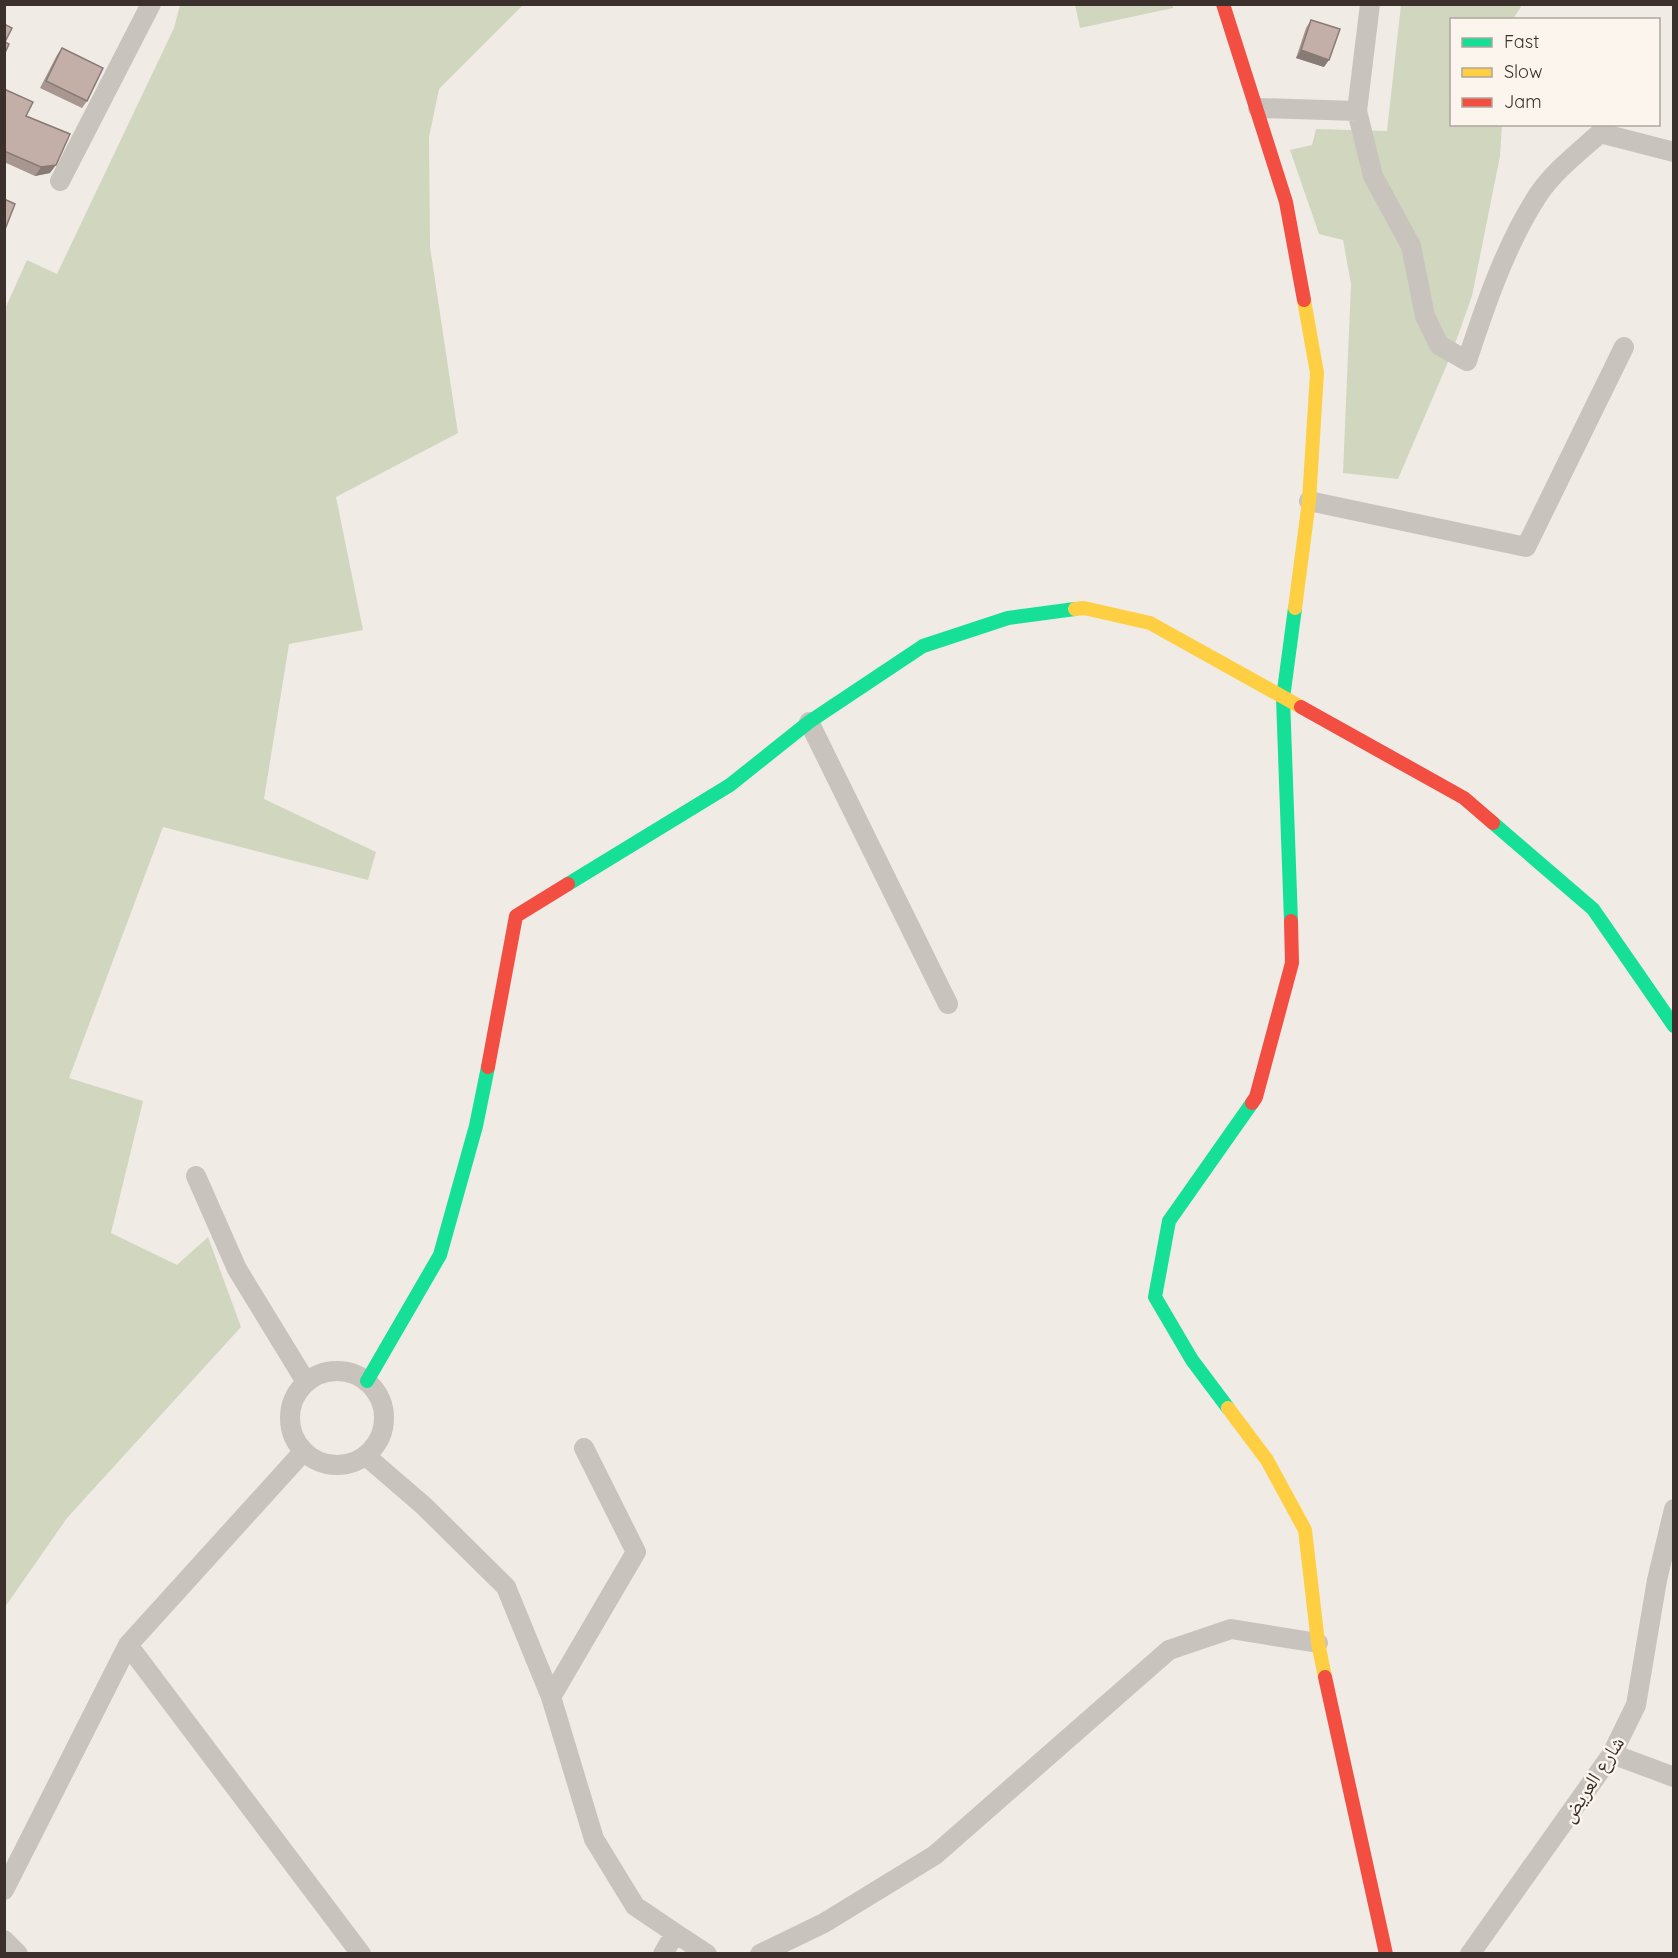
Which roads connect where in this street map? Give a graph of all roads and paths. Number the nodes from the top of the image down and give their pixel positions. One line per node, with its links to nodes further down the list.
1 (151, 4): 7 (street)
2 (1223, 4): 4 (street)
3 (1370, 4): 5 (street)
4 (1258, 108): 5 (street); 9 (street)
5 (1357, 111): 6 (street)
6 (1674, 152)
7 (60, 181)
8 (1624, 347): 9 (street)
9 (1309, 501): 10 (street)
10 (1282, 698): 11 (street); 13 (street); 21 (street)
11 (809, 722): 12 (street); 15 (street)
12 (948, 1004)
13 (1674, 1026)
14 (196, 1176): 16 (street)
15 (367, 1381): 16 (street); 19 (street)
16 (306, 1382): 18 (street)
17 (584, 1448): 23 (street)
18 (303, 1452): 19 (street); 22 (street)
19 (366, 1456): 23 (street)
20 (1674, 1509): 24 (street, شارع العريض)
21 (1318, 1643): 33 (street); 34 (street)
22 (128, 1646): 26 (street); 30 (street)
23 (551, 1697): 27 (street)
24 (1612, 1754): 25 (street); 35 (street, شارع العريض)
25 (1674, 1776)
26 (4, 1890)
27 (675, 1933): 31 (street); 32 (street)
28 (4, 1940): 29 (street)
29 (18, 1953)
30 (361, 1953)
31 (663, 1953)
32 (706, 1953)
33 (760, 1953)
34 (1386, 1953)
35 (1470, 1953)

